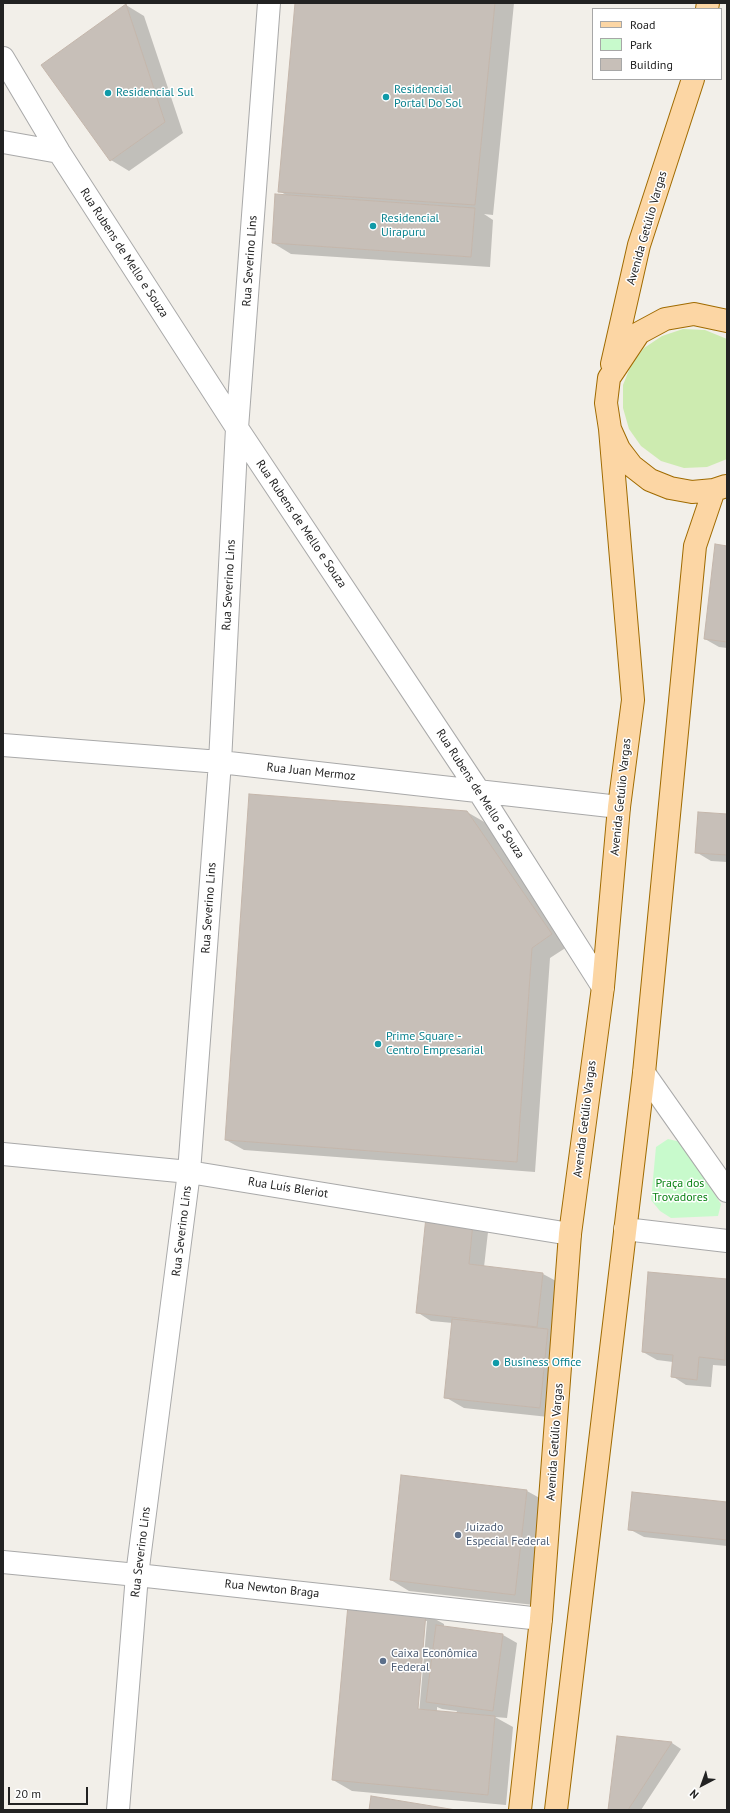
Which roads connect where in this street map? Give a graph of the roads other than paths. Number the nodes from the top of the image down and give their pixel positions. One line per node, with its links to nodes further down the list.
1 (269, 3): 8 (street, Rua Severino Lins)
2 (3, 58): 5 (street, Rua Rubens de Mello e Souza)
3 (693, 80): 7 (main road, Avenida Getúlio Vargas)
4 (3, 142): 5 (street)
5 (59, 152): 8 (street, Rua Rubens de Mello e Souza)
6 (727, 321): 7 (main road, Avenida Getúlio Vargas)
7 (609, 378): 9 (main road, Avenida Getúlio Vargas)
8 (237, 428): 12 (street, Rua Severino Lins); 13 (street, Rua Rubens de Mello e Souza)
9 (610, 429): 10 (main road, Avenida Getúlio Vargas); 14 (main road, Avenida Getúlio Vargas)
10 (720, 488): 16 (main road, Avenida Getúlio Vargas)
11 (3, 745): 12 (street, Rua Juan Mermoz)
12 (220, 762): 13 (street, Rua Juan Mermoz); 18 (street, Rua Severino Lins)
13 (478, 790): 14 (street, Rua Juan Mermoz); 15 (street, Rua Rubens de Mello e Souza)
14 (619, 807): 15 (main road, Avenida Getúlio Vargas)
15 (603, 987): 21 (main road, Avenida Getúlio Vargas)
16 (644, 1073): 19 (street); 20 (main road, Avenida Getúlio Vargas)
17 (3, 1154): 18 (street, Rua Luís Bleriot)
18 (189, 1172): 21 (street, Rua Luís Bleriot); 24 (street, Rua Severino Lins)
19 (727, 1191)
20 (625, 1229): 22 (street); 28 (main road, Avenida Getúlio Vargas)
21 (570, 1234): 25 (main road, Avenida Getúlio Vargas)
22 (727, 1240)
23 (3, 1562): 24 (street, Rua Newton Braga)
24 (137, 1575): 25 (street, Rua Newton Braga); 26 (street, Rua Severino Lins)
25 (541, 1619): 27 (main road, Avenida Getúlio Vargas)
26 (118, 1810)
27 (520, 1810)
28 (556, 1810)

